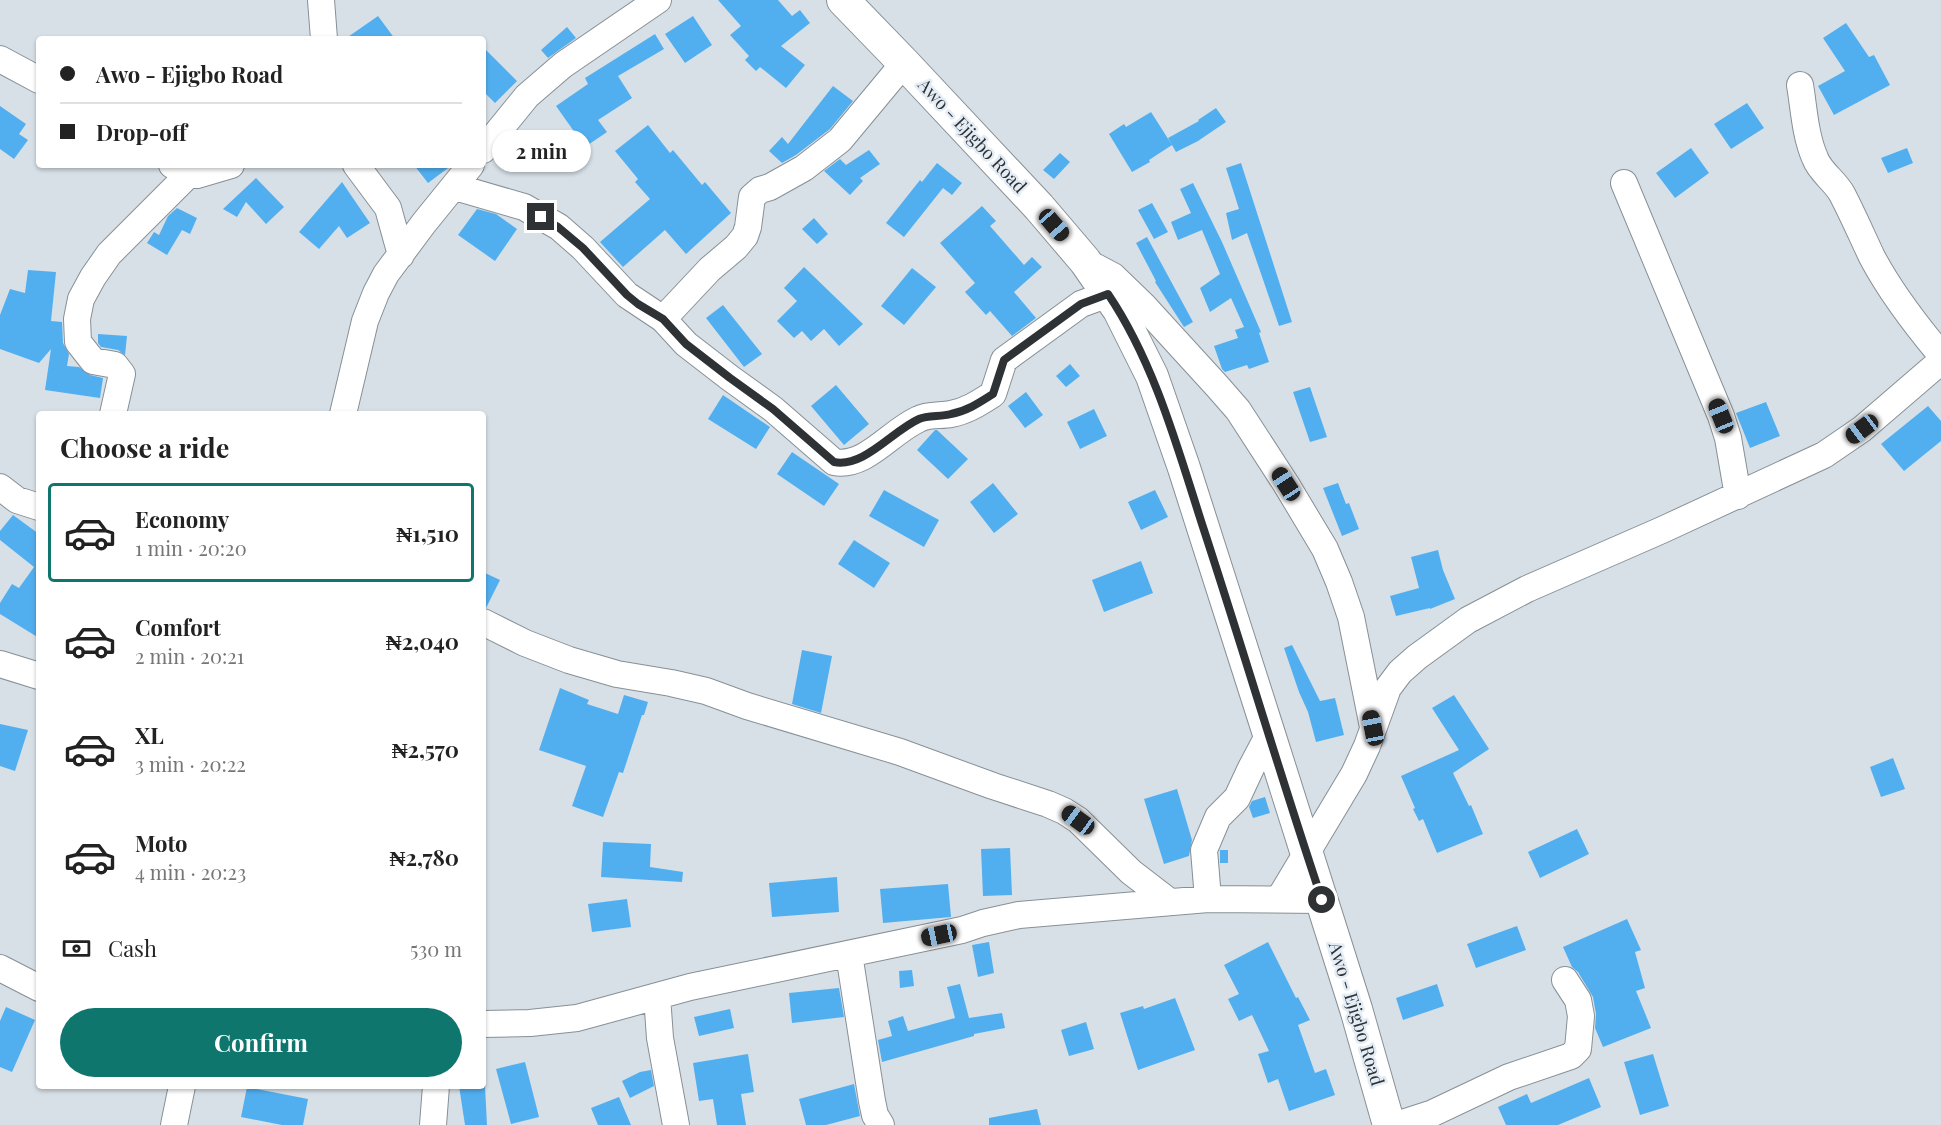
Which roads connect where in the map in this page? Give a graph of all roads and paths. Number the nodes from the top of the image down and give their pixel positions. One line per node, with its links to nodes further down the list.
1 (321, 0): 4 (street)
2 (658, 0): 9 (street)
3 (843, 0): 6 (main road, Awo - Ejigbo Road)
4 (324, 36)
5 (0, 59): 7 (street)
6 (904, 63): 19 (main road, Awo - Ejigbo Road); 21 (street)
7 (36, 78)
8 (1800, 85): 22 (street)
9 (486, 146)
10 (222, 168): 13 (street)
11 (358, 168): 16 (street)
12 (469, 168): 15 (street)
13 (180, 170): 24 (street)
14 (1624, 183): 27 (street)
15 (455, 187): 17 (street); 21 (street)
16 (388, 208): 17 (street); 18 (street)
17 (424, 223): 18 (street)
18 (400, 255): 25 (street)
19 (1085, 261): 20 (main road, Awo - Ejigbo Road); 32 (street)
20 (1108, 294): 21 (street); 33 (main road, Awo - Ejigbo Road)
21 (663, 319)
22 (1941, 355)
23 (1941, 361): 27 (street)
24 (114, 411)
25 (344, 411)
26 (0, 487): 28 (street)
27 (1738, 496): 32 (street)
28 (36, 506)
29 (486, 624): 38 (street)
30 (0, 664): 31 (street)
31 (36, 675)
32 (1373, 728): 34 (street)
33 (1269, 734): 34 (main road, Awo - Ejigbo Road); 35 (street)
34 (1306, 852): 36 (street); 37 (main road, Awo - Ejigbo Road)
35 (1208, 899): 36 (street); 38 (street)
36 (1279, 899): 37 (street)
37 (1322, 900): 51 (main road, Awo - Ejigbo Road)
38 (1170, 902): 39 (street)
39 (849, 954): 43 (street); 50 (street)
40 (0, 968): 42 (street)
41 (1565, 980): 52 (street)
42 (36, 986)
43 (657, 996): 44 (street); 49 (street)
44 (486, 1024)
45 (181, 1089): 47 (street)
46 (436, 1089): 48 (street)
47 (174, 1125)
48 (433, 1125)
49 (676, 1125)
50 (881, 1125)
51 (1389, 1125)
52 (1396, 1125)

